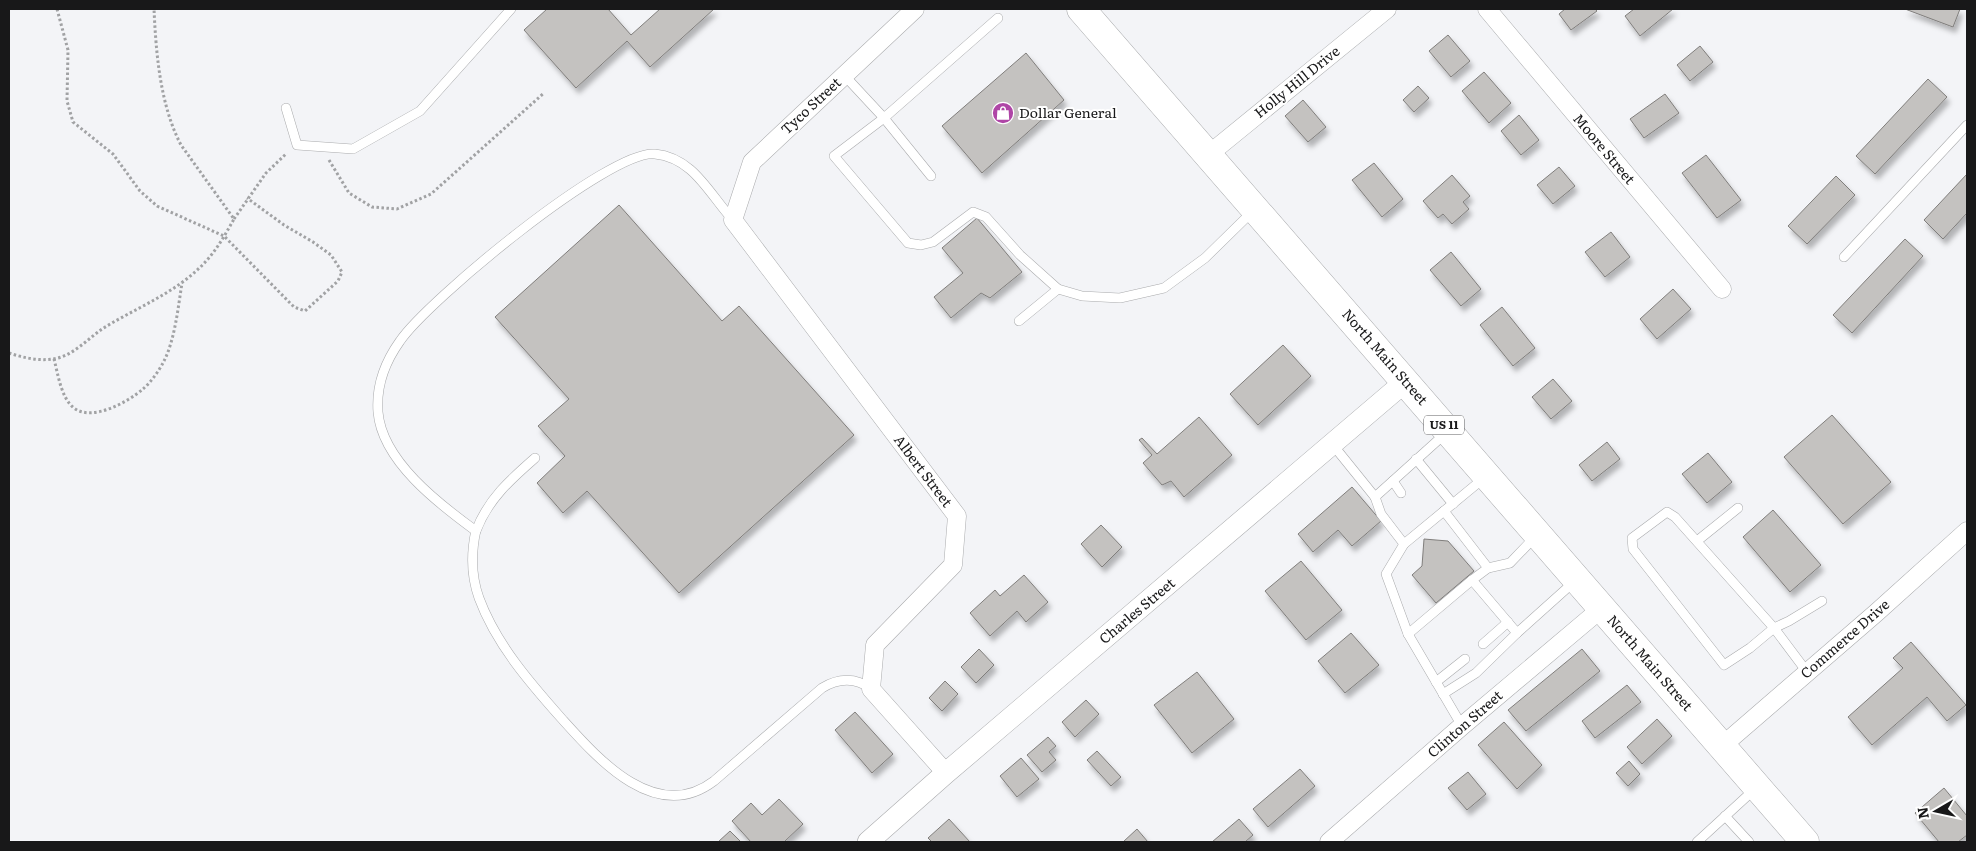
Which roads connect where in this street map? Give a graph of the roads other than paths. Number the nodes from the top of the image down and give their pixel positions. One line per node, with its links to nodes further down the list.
1 (512, 9): 8 (lane)
2 (914, 9): 7 (street, Tyco Street)
3 (1081, 9): 11 (main road, North Main Street / US 11)
4 (1387, 9): 11 (street, Holly Hill Drive)
5 (1487, 9): 17 (street, Moore Street)
6 (998, 18): 9 (lane)
7 (844, 75): 9 (lane); 14 (street, Tyco Street)
8 (286, 108)
9 (884, 118): 12 (lane); 16 (lane)
10 (1967, 125): 15 (lane)
11 (1208, 155): 13 (main road, North Main Street / US 11)
12 (931, 176)
13 (1255, 209): 16 (lane); 19 (main road, North Main Street / US 11)
14 (733, 220): 31 (lane); 49 (street, Albert Street)
15 (1844, 257)
16 (1058, 289): 18 (lane)
17 (1722, 289)
18 (1019, 321)
19 (1406, 381): 20 (main road, North Main Street / US 11); 21 (street, Charles Street)
20 (1448, 430): 23 (lane); 24 (main road, North Main Street / US 11)
21 (1333, 445): 27 (lane); 53 (street, Charles Street)
22 (536, 458): 31 (lane)
23 (1416, 459): 25 (lane); 28 (lane)
24 (1487, 475): 28 (lane); 33 (main road, North Main Street / US 11)
25 (1392, 481): 26 (lane); 27 (lane)
26 (1401, 493)
27 (1375, 497): 35 (lane)
28 (1452, 504): 30 (lane)
29 (1738, 508): 34 (lane)
30 (1444, 511): 35 (lane); 36 (lane)
31 (476, 530): 49 (lane)
32 (1967, 531): 47 (street, Commerce Drive)
33 (1537, 535): 36 (lane); 37 (main road, North Main Street / US 11)
34 (1697, 541): 42 (lane); 42 (lane)
35 (1404, 544): 44 (lane)
36 (1488, 568): 38 (lane)
37 (1576, 579): 40 (main road, North Main Street / US 11); 43 (lane)
38 (1472, 580): 41 (lane); 44 (lane)
39 (1822, 601): 42 (lane)
40 (1602, 608): 51 (street, Clinton Street); 52 (main road, North Main Street / US 11)
41 (1508, 622): 43 (lane); 45 (lane)
42 (1774, 628): 47 (lane)
43 (1517, 633): 50 (lane)
44 (1408, 634): 48 (lane)
45 (1483, 644)
46 (1465, 659): 48 (lane)
47 (1807, 672): 52 (street, Commerce Drive)
48 (1436, 682): 50 (lane)
49 (871, 689): 53 (street)
50 (1443, 694): 51 (lane)
51 (1462, 726): 57 (street, Clinton Street)
52 (1722, 746): 54 (main road, North Main Street / US 11)
53 (946, 773): 56 (street, Charles Street)
54 (1757, 787): 55 (lane); 60 (main road, North Main Street / US 11)
55 (1725, 816): 58 (lane); 59 (lane)
56 (868, 842)
57 (1329, 842)
58 (1697, 842)
59 (1749, 842)
60 (1806, 842)

